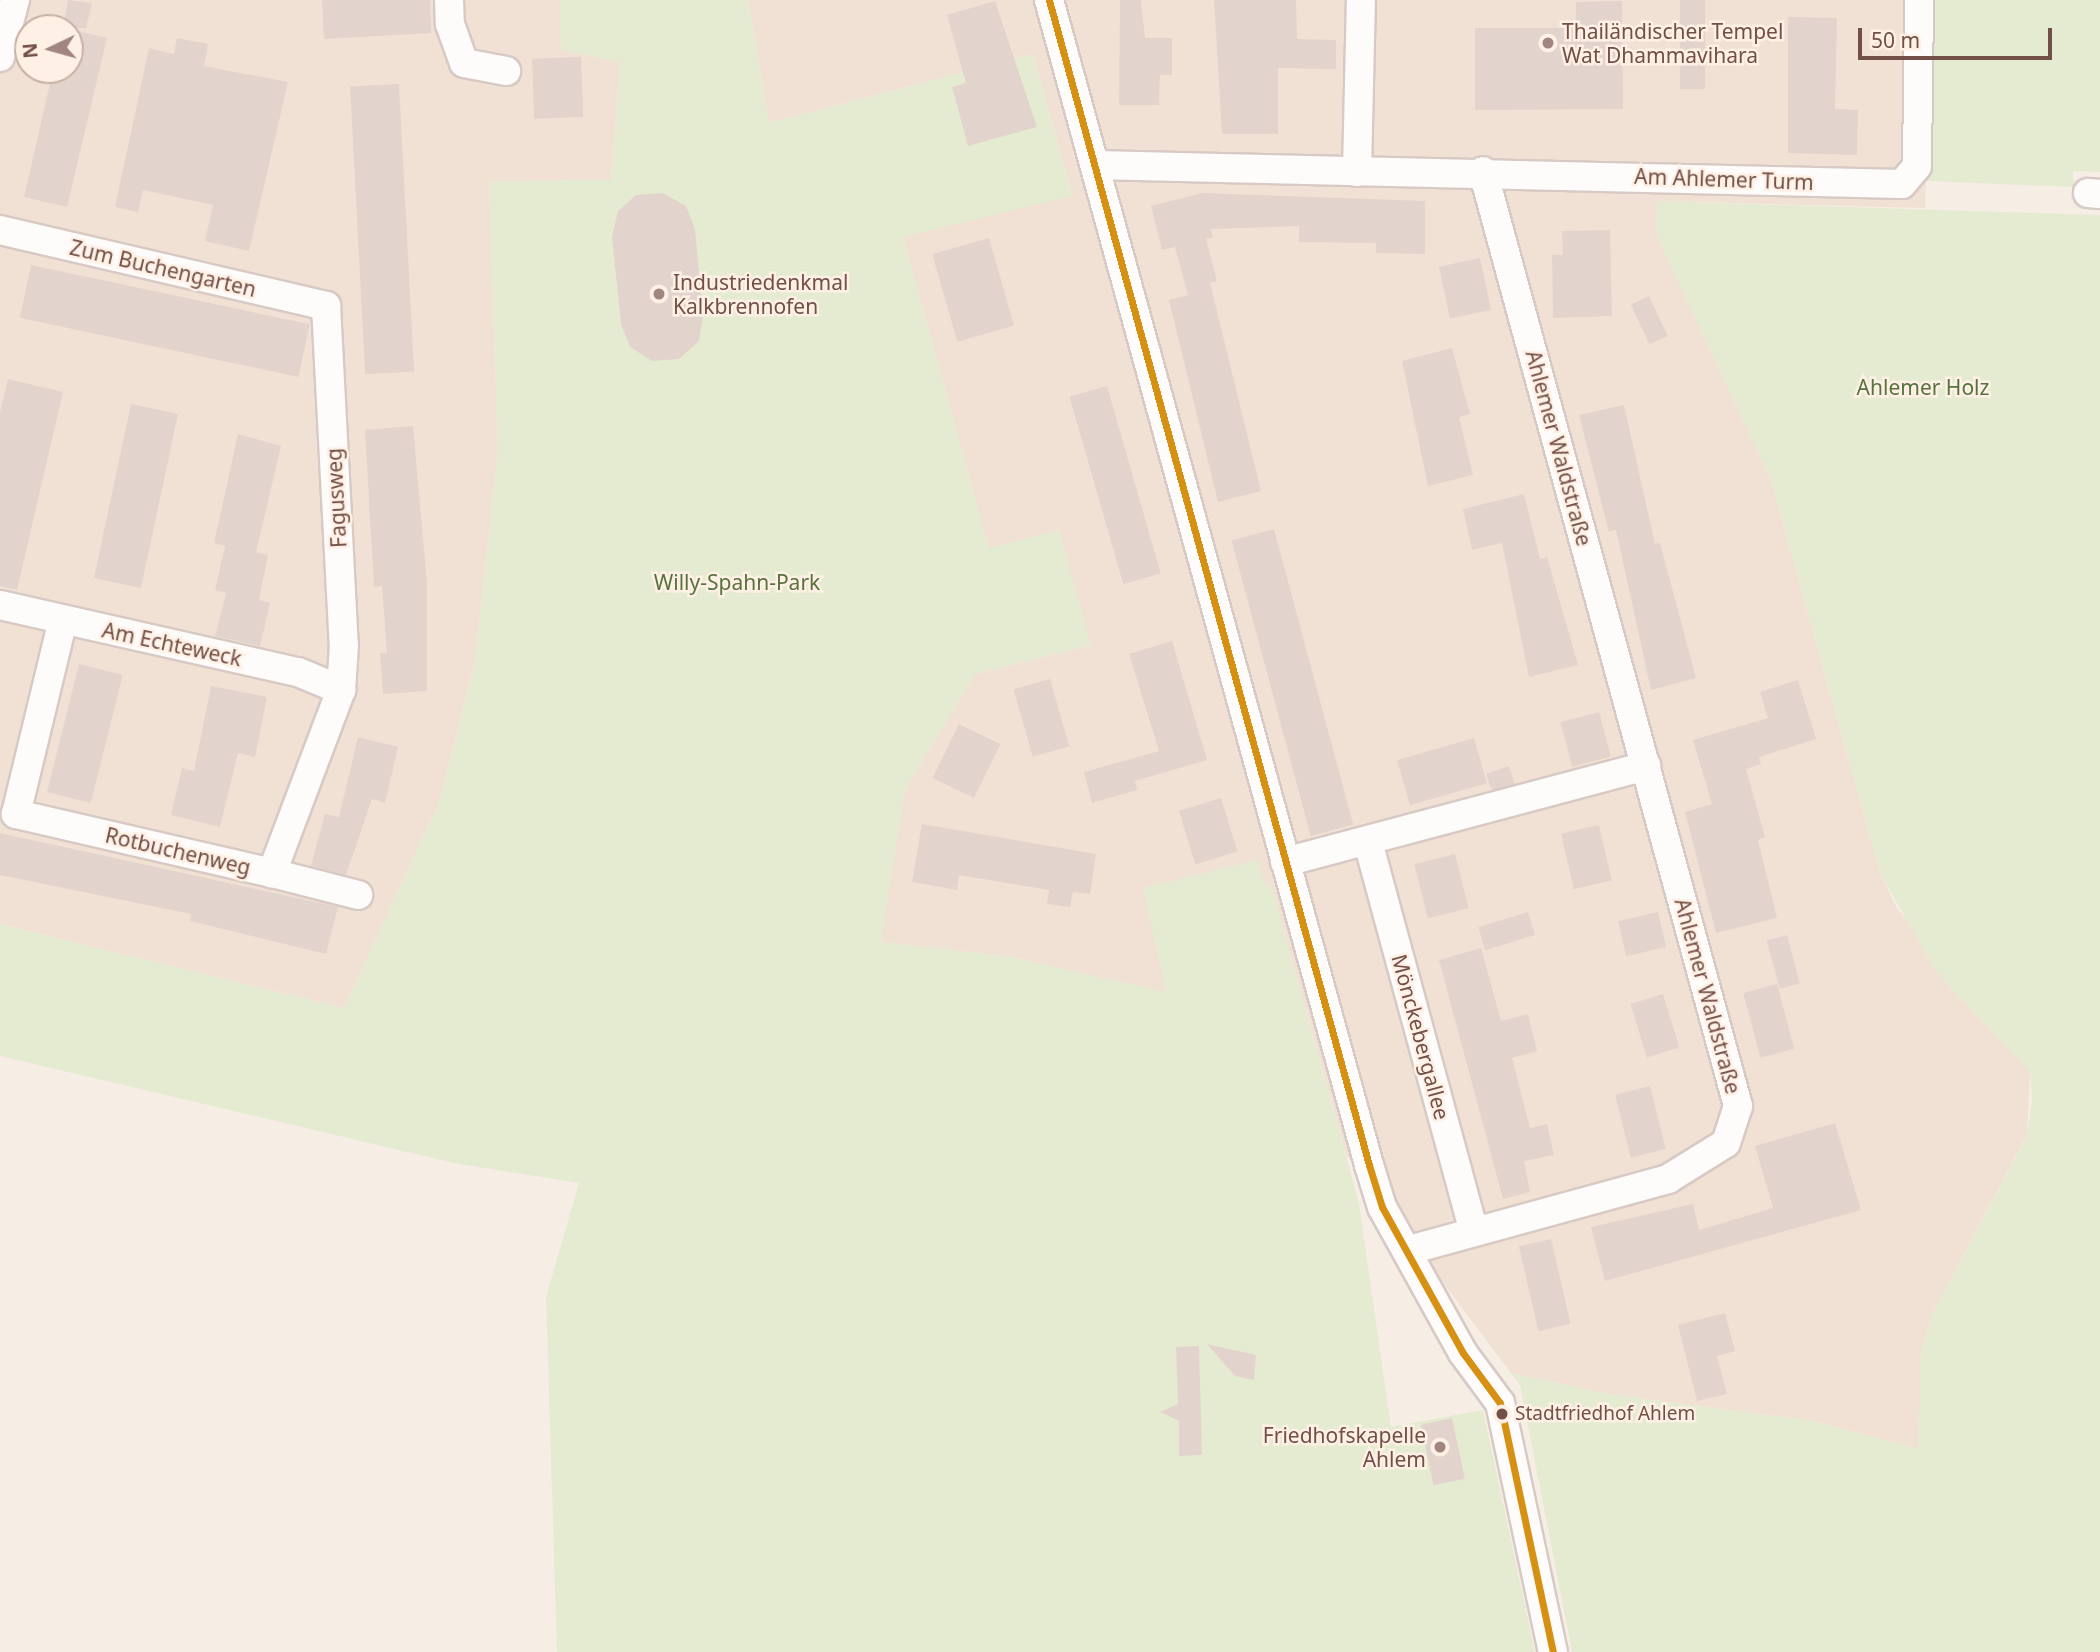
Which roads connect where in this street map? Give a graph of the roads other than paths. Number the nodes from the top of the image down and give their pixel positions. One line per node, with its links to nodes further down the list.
1 (15, 0): 6 (street)
2 (449, 0): 7 (street)
3 (1049, 0): 8 (street)
4 (1361, 0): 10 (street)
5 (1919, 0): 9 (street, Am Ahlemer Turm)
6 (0, 57)
7 (506, 71)
8 (1095, 164): 10 (street, Am Ahlemer Turm); 19 (street)
9 (1483, 171): 10 (street, Am Ahlemer Turm); 16 (street, Ahlemer Waldstraße)
10 (1357, 172)
11 (0, 230): 12 (street, Zum Buchengarten)
12 (326, 306): 15 (street, Fagusweg)
13 (0, 605): 14 (street, Am Echteweck)
14 (63, 620): 15 (street, Am Echteweck); 17 (street, Rotbuchenweg)
15 (341, 690): 20 (street, Rotbuchenweg)
16 (1646, 766): 18 (street); 22 (street, Ahlemer Waldstraße)
17 (8, 813): 20 (street, Rotbuchenweg)
18 (1368, 842): 19 (street); 22 (street, Mönckebergallee)
19 (1285, 862): 23 (street)
20 (272, 873): 21 (street)
21 (358, 895)
22 (1474, 1232): 23 (street, Ahlemer Waldstraße)
23 (1409, 1250): 24 (street)
24 (1553, 1652)

